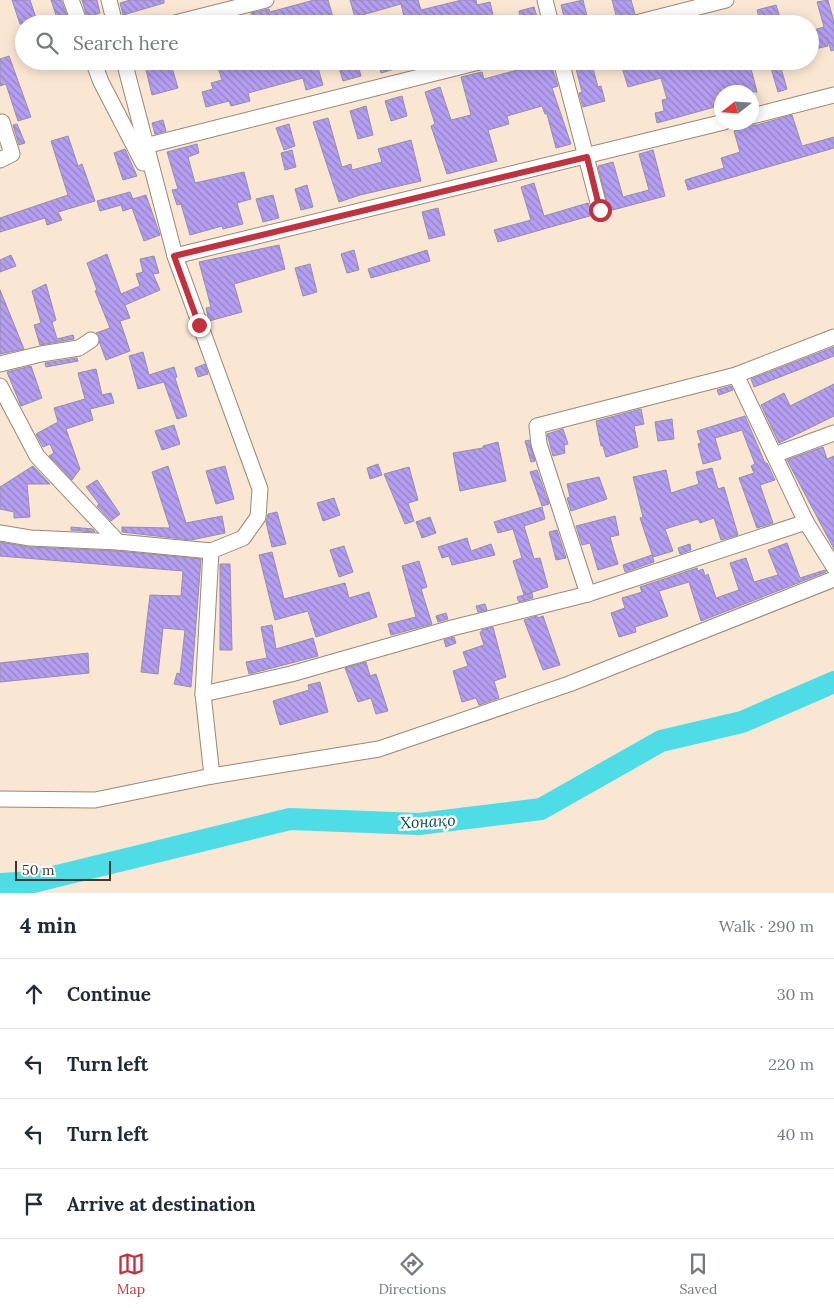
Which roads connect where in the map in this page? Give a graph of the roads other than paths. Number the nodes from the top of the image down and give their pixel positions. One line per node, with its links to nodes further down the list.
1 (71, 0): 6 (street)
2 (109, 0): 7 (street)
3 (266, 0): 8 (street)
4 (545, 0): 9 (street)
5 (726, 0): 10 (street)
6 (77, 15)
7 (113, 15)
8 (207, 15)
9 (549, 15)
10 (667, 15)
11 (96, 70): 22 (street)
12 (126, 70): 19 (street)
13 (447, 70): 19 (street)
14 (563, 70): 20 (street)
15 (834, 95): 16 (street)
16 (759, 114)
17 (2, 122): 21 (street)
18 (714, 125): 20 (street)
19 (145, 146): 22 (street)
20 (587, 157): 23 (street); 24 (street)
21 (0, 160)
22 (156, 190): 24 (street)
23 (600, 210)
24 (174, 256): 35 (street)
25 (834, 338): 28 (street)
26 (90, 340): 27 (street)
27 (0, 364)
28 (736, 375): 31 (street); 38 (street)
29 (0, 386): 34 (street)
30 (834, 433): 31 (street)
31 (774, 455): 32 (street)
32 (806, 522): 36 (street); 38 (street)
33 (0, 533): 34 (street)
34 (118, 542): 35 (street)
35 (211, 550): 39 (street)
36 (834, 567)
37 (834, 579): 40 (street)
38 (588, 594): 39 (street)
39 (203, 694): 40 (street)
40 (212, 776): 41 (street)
41 (0, 799)

